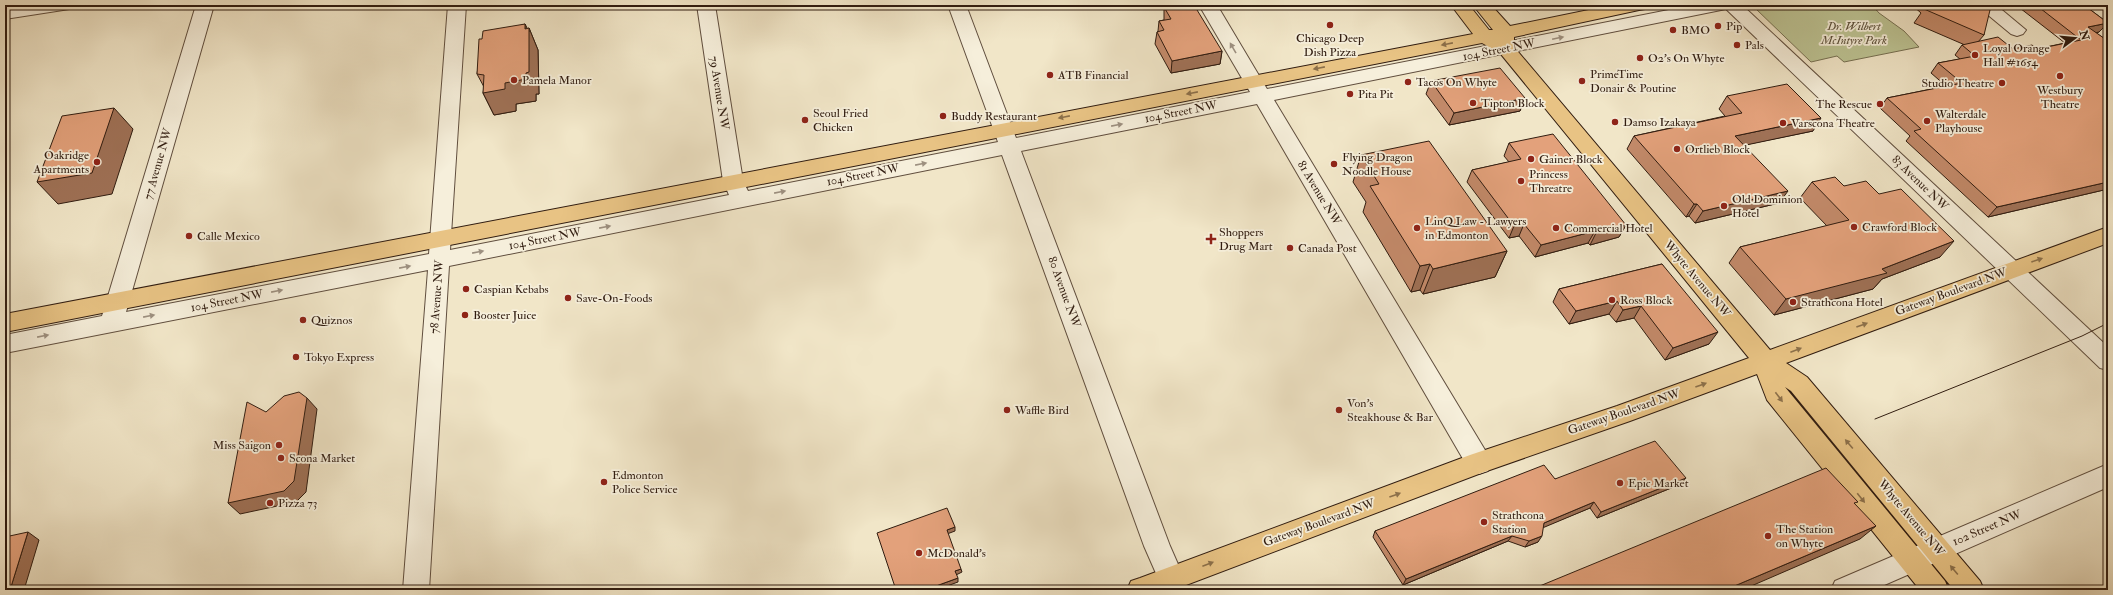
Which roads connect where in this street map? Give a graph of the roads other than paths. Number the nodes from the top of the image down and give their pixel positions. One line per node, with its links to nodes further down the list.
1 (63, 5): 13 (street)
2 (205, 5): 24 (street, 77 Avenue NW)
3 (457, 5): 22 (street, 78 Avenue NW)
4 (706, 5): 19 (street, 79 Avenue NW)
5 (957, 5): 18 (street, 80 Avenue NW)
6 (1208, 5): 17 (street, 81 Avenue NW, one-way to 6)
7 (1460, 5): 15 (main road, Whyte Avenue NW)
8 (1482, 5): 16 (main road, Whyte Avenue NW)
9 (1639, 5): 16 (main road, 104 Street NW)
10 (1721, 5): 16 (street, 104 Street NW, one-way to 10)
11 (1732, 5): 23 (street, 83 Avenue NW)
12 (1986, 5): 14 (street)
13 (5, 14)
14 (2017, 30)
15 (1485, 37): 16 (main road, Whyte Avenue NW); 17 (main road, 104 Street NW, one-way to 17)
16 (1506, 41): 17 (street, 104 Street NW); 28 (main road, Whyte Avenue NW)
17 (1257, 89): 18 (main road, 104 Street NW); 30 (street, 81 Avenue NW)
18 (1006, 138): 19 (main road, 104 Street NW); 20 (street, 104 Street NW, one-way to 18); 34 (street, 80 Avenue NW)
19 (733, 180): 20 (street, 79 Avenue NW); 22 (main road, 104 Street NW)
20 (741, 199): 22 (street, 104 Street NW, one-way to 20)
21 (2108, 235): 23 (main road, Gateway Boulevard NW, one-way to 21)
22 (440, 249): 24 (main road, 104 Street NW); 26 (street, 104 Street NW, one-way to 22); 35 (street, 78 Avenue NW)
23 (2011, 270): 28 (main road, Gateway Boulevard NW, one-way to 23); 29 (street, 83 Avenue NW)
24 (118, 301): 25 (main road, 104 Street NW); 26 (street, 77 Avenue NW)
25 (5, 323)
26 (111, 323): 27 (street, 104 Street NW, one-way to 26)
27 (5, 344)
28 (1765, 361): 30 (main road, Gateway Boulevard NW, one-way to 28); 32 (main road, Whyte Avenue NW, one-way to 28); 33 (main road, Whyte Avenue NW, one-way to 33)
29 (2108, 361)
30 (1479, 463): 34 (main road, Gateway Boulevard NW, one-way to 30)
31 (2108, 476): 32 (street, 102 Street NW)
32 (1937, 549): 33 (street, 102 Street NW); 39 (main road, Whyte Avenue NW, one-way to 32)
33 (1912, 562): 37 (street, 102 Street NW); 38 (main road, Whyte Avenue NW)
34 (1171, 578): 36 (main road, Gateway Boulevard NW)
35 (416, 590)
36 (1140, 590)
37 (1844, 590)
38 (1936, 590)
39 (1971, 590)

